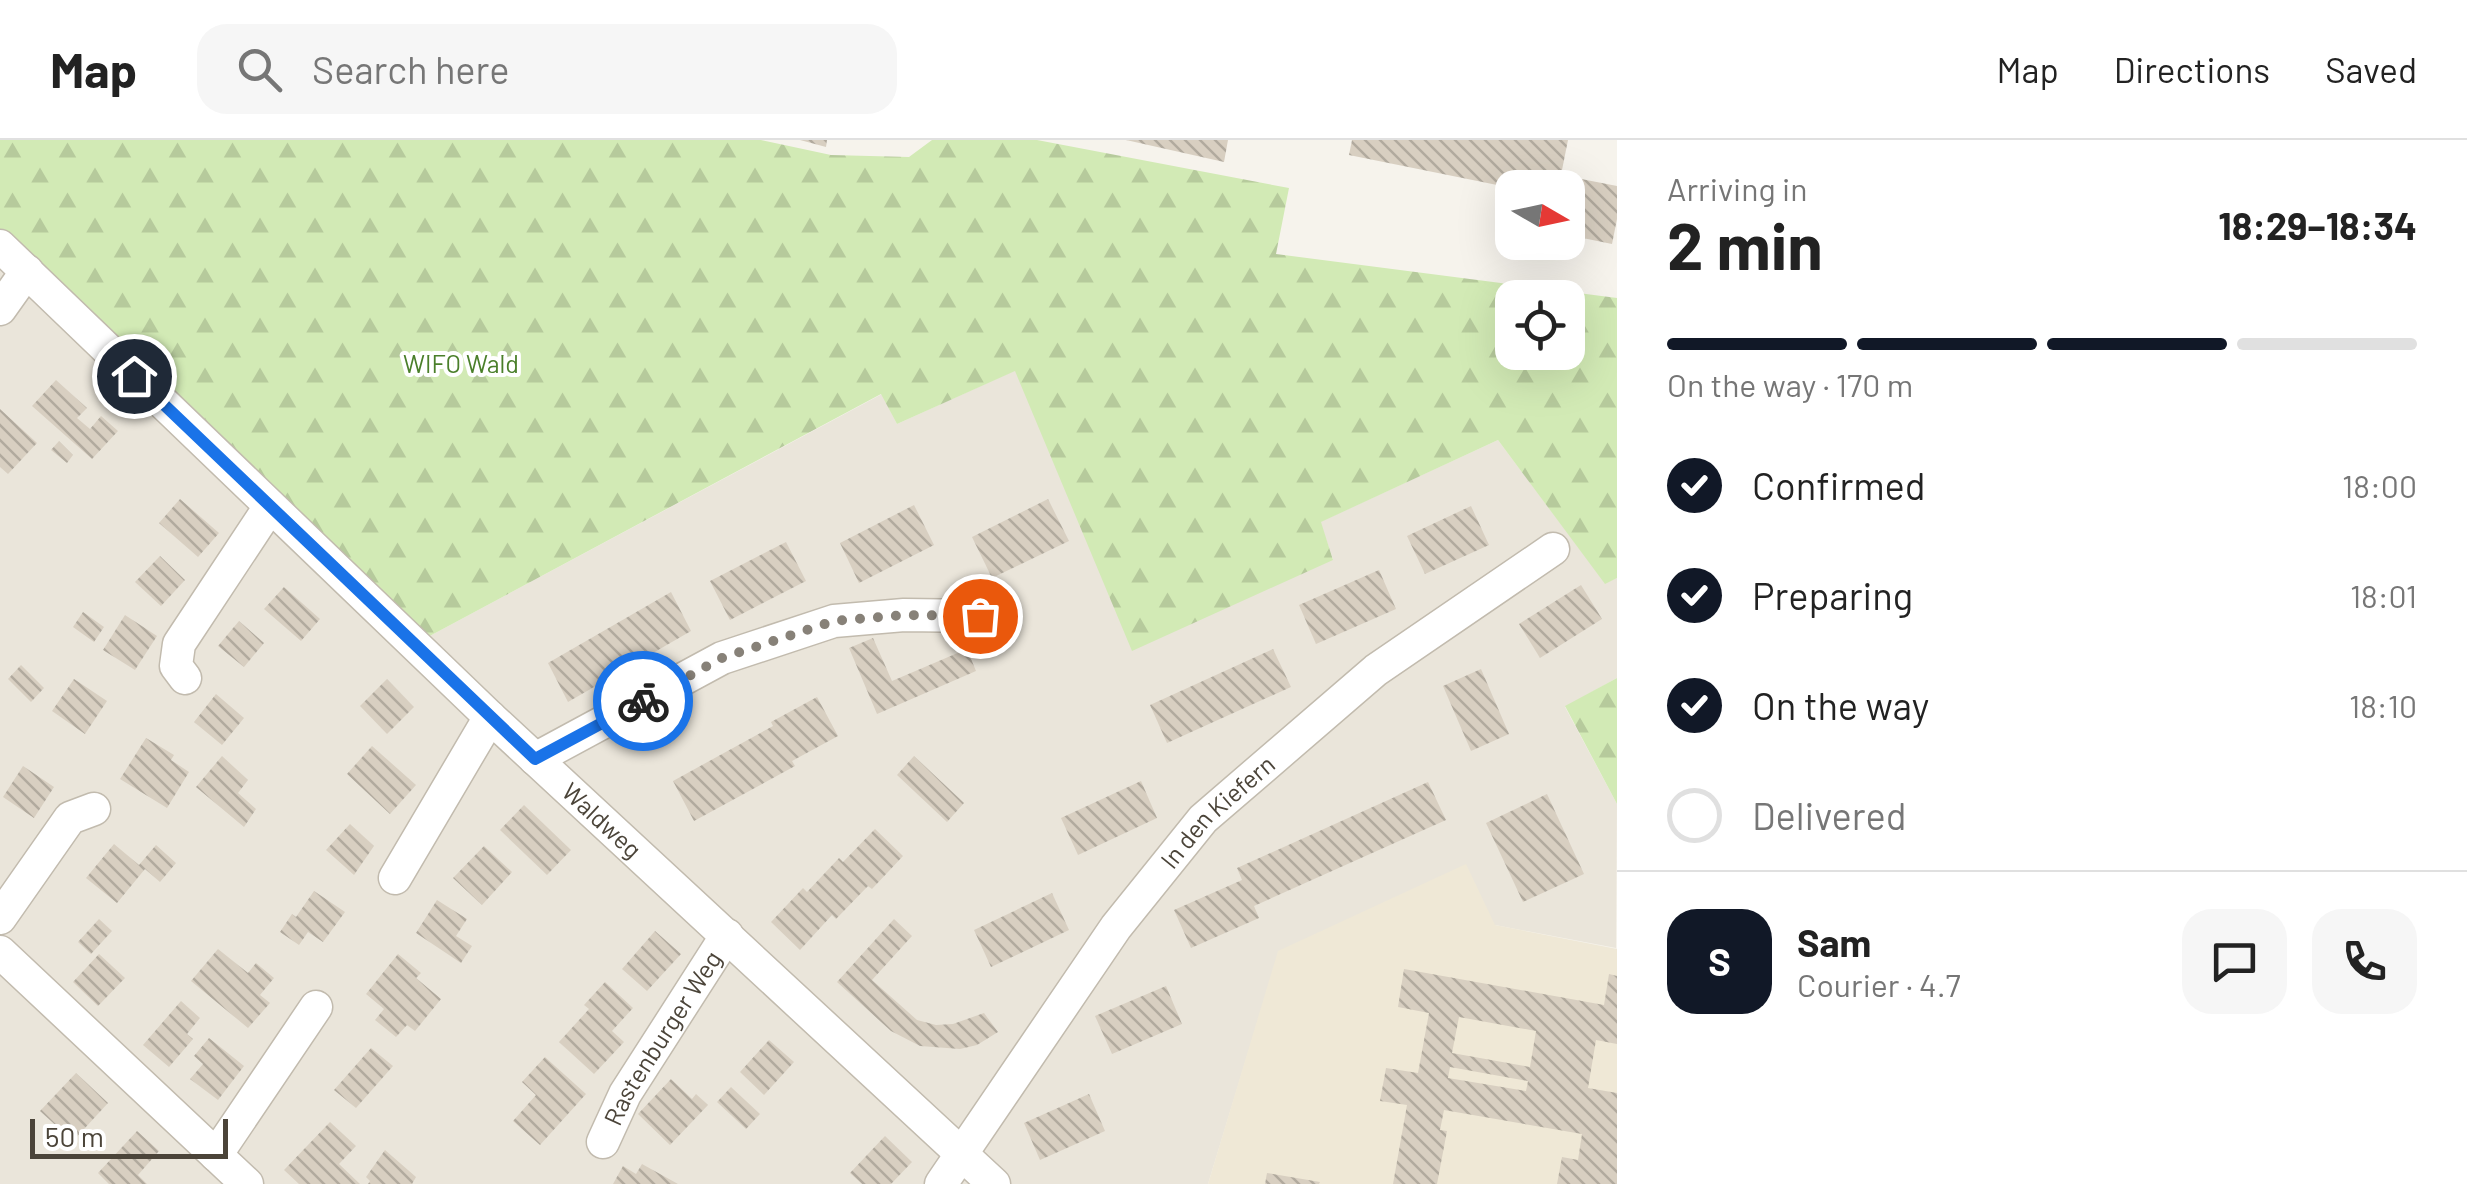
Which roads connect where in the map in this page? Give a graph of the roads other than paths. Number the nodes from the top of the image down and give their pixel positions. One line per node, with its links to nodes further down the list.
1 (0, 246): 2 (street, Waldweg)
2 (27, 272): 3 (street); 4 (street, Waldweg)
3 (0, 308)
4 (269, 508): 7 (street); 8 (street, Waldweg)
5 (1554, 549): 17 (street, In den Kiefern)
6 (980, 616): 9 (street)
7 (185, 678)
8 (490, 716): 9 (street, Waldweg); 11 (street)
9 (535, 759): 13 (street, Waldweg)
10 (94, 809): 12 (street)
11 (395, 878)
12 (0, 918)
13 (728, 935): 16 (street, Rastenburger Weg); 17 (street, Waldweg)
14 (0, 952): 18 (street)
15 (316, 1007): 18 (street)
16 (603, 1142)
17 (961, 1153): 20 (street, In den Kiefern); 21 (street, Waldweg)
18 (216, 1155): 19 (street)
19 (247, 1184)
20 (941, 1184)
21 (994, 1184)

